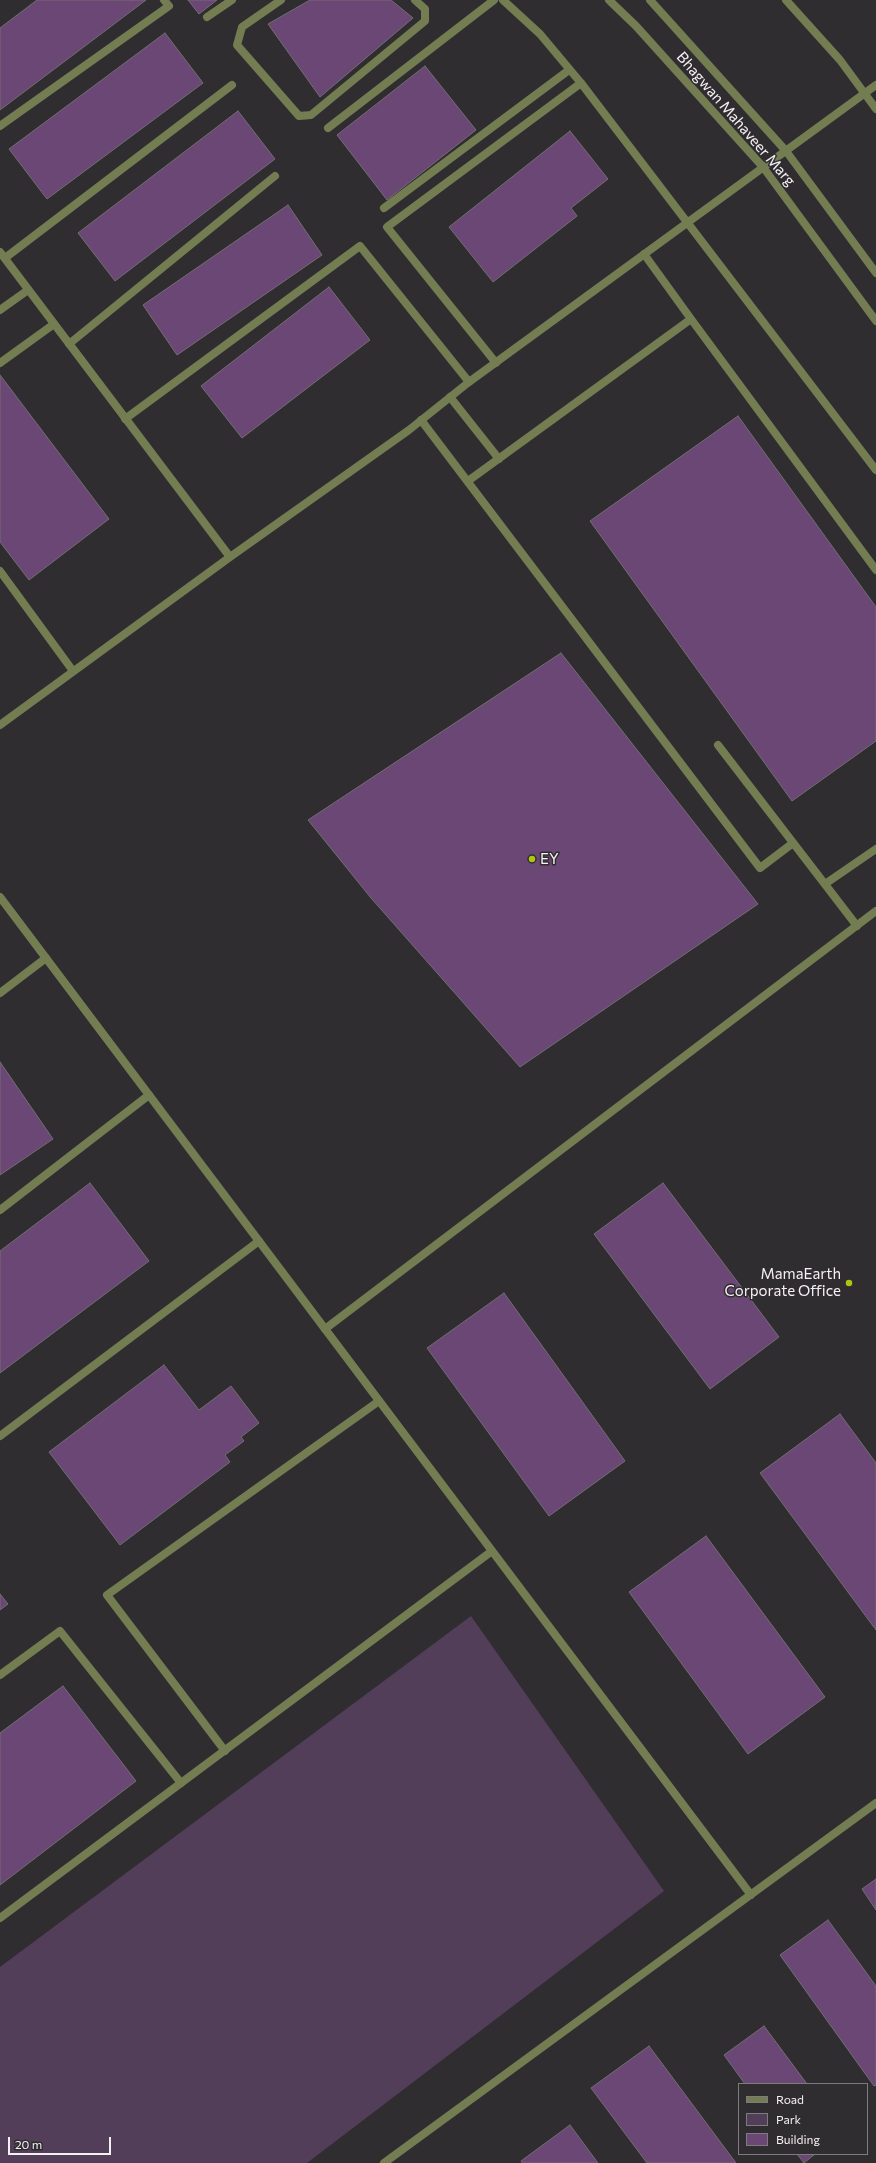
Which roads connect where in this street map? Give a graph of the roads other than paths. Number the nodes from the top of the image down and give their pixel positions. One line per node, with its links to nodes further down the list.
1 (164, 0): 17 (street)
2 (232, 0): 10 (street)
3 (281, 0): 4 (street)
4 (415, 0)
5 (494, 0): 18 (street)
6 (503, 0): 11 (street)
7 (610, 0): 20 (street, Bhagwan Mahaveer Marg)
8 (650, 0): 19 (street, Bhagwan Mahaveer Marg)
9 (786, 0): 15 (street)
10 (207, 17)
11 (569, 70): 12 (street); 22 (street)
12 (581, 83): 23 (street); 34 (street)
13 (232, 85): 25 (street)
14 (876, 85): 15 (street)
15 (864, 93): 16 (street); 19 (street)
16 (876, 109)
17 (0, 126)
18 (328, 128)
19 (786, 151): 20 (street); 26 (street, Bhagwan Mahaveer Marg)
20 (763, 167): 23 (street); 30 (street, Bhagwan Mahaveer Marg)
21 (275, 176): 32 (street)
22 (384, 208)
23 (688, 221): 24 (street); 40 (street)
24 (644, 254): 29 (street); 34 (street)
25 (2, 255): 27 (street)
26 (876, 273)
27 (28, 290): 28 (street); 31 (street)
28 (0, 310)
29 (691, 319): 39 (street); 43 (street)
30 (876, 321)
31 (54, 324): 32 (street); 33 (street)
32 (69, 344): 37 (street)
33 (0, 363)
34 (496, 363): 35 (street)
35 (469, 382): 36 (street); 37 (street)
36 (450, 397): 38 (street); 39 (street)
37 (125, 419): 42 (street)
38 (421, 420): 41 (street); 42 (street)
39 (499, 459): 41 (street)
40 (876, 470)
41 (468, 481): 48 (street)
42 (230, 557): 45 (street)
43 (876, 570)
44 (0, 571): 45 (street)
45 (74, 671): 46 (street)
46 (0, 725)
47 (718, 745): 48 (street)
48 (793, 843): 50 (street)
49 (876, 849): 50 (street)
50 (825, 884): 53 (street)
51 (0, 897): 54 (street)
52 (876, 911): 53 (street)
53 (857, 926): 59 (street)
54 (46, 958): 55 (street); 56 (street)
55 (0, 993)
56 (149, 1095): 57 (street); 58 (street)
57 (0, 1210)
58 (259, 1241): 59 (street); 61 (street)
59 (325, 1329): 60 (street)
60 (379, 1400): 62 (street); 64 (street)
61 (0, 1436)
62 (492, 1551): 64 (street); 67 (street)
63 (0, 1675): 65 (street)
64 (224, 1751): 65 (street)
65 (181, 1783): 68 (street)
66 (876, 1803): 67 (street)
67 (751, 1895): 69 (street)
68 (0, 1918)
69 (384, 2163)

